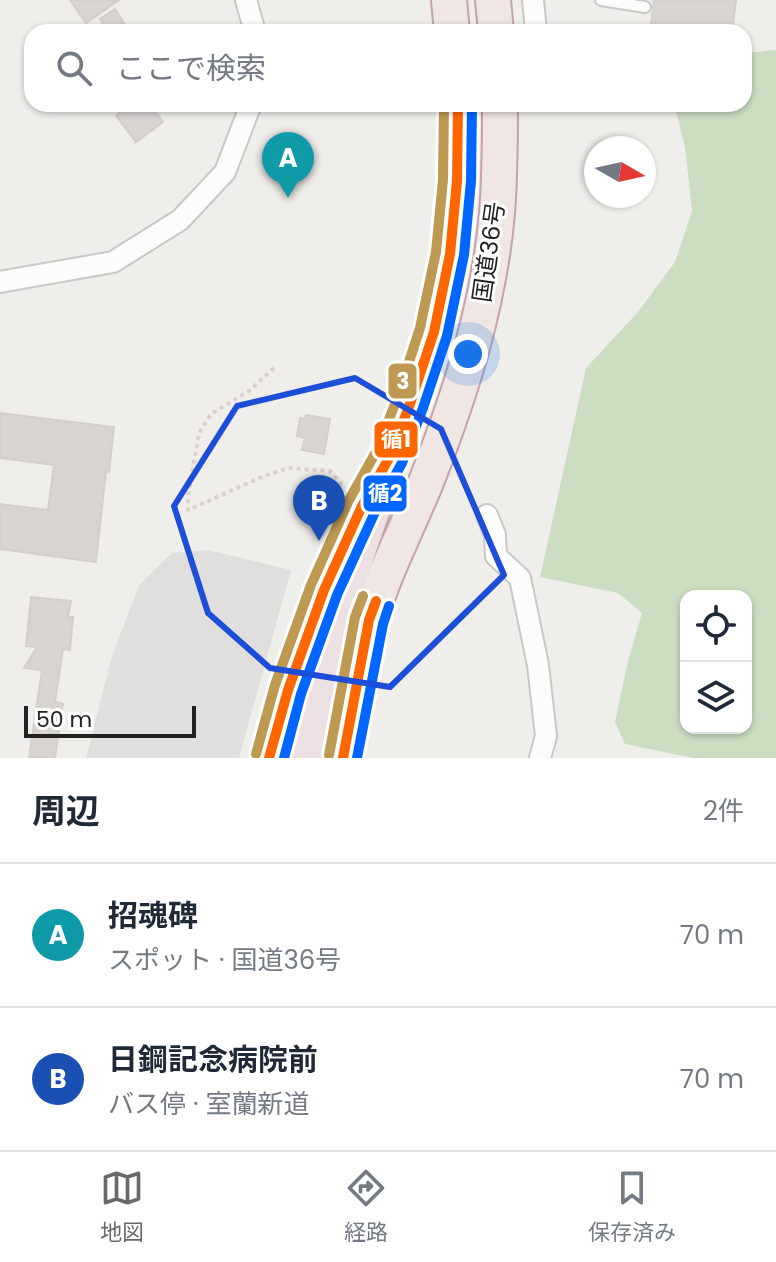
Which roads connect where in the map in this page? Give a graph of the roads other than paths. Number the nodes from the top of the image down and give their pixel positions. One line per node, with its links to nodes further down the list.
1 (246, 0): 7 (street)
2 (449, 0): 8 (highway)
3 (493, 0): 9 (highway)
4 (533, 0): 10 (street)
5 (601, 0): 6 (lane)
6 (645, 7)
7 (253, 24)
8 (451, 24)
9 (495, 24)
10 (535, 24)
11 (248, 112): 14 (street)
12 (458, 112): 15 (highway, 国道36号)
13 (500, 112): 17 (highway, 国道36号)
14 (0, 282)
15 (389, 458): 18 (highway, 国道36号); 19 (highway)
16 (487, 515): 22 (street)
17 (369, 620): 20 (highway); 21 (highway, 国道36号)
18 (269, 758)
19 (293, 758)
20 (323, 758)
21 (343, 758)
22 (540, 758)

